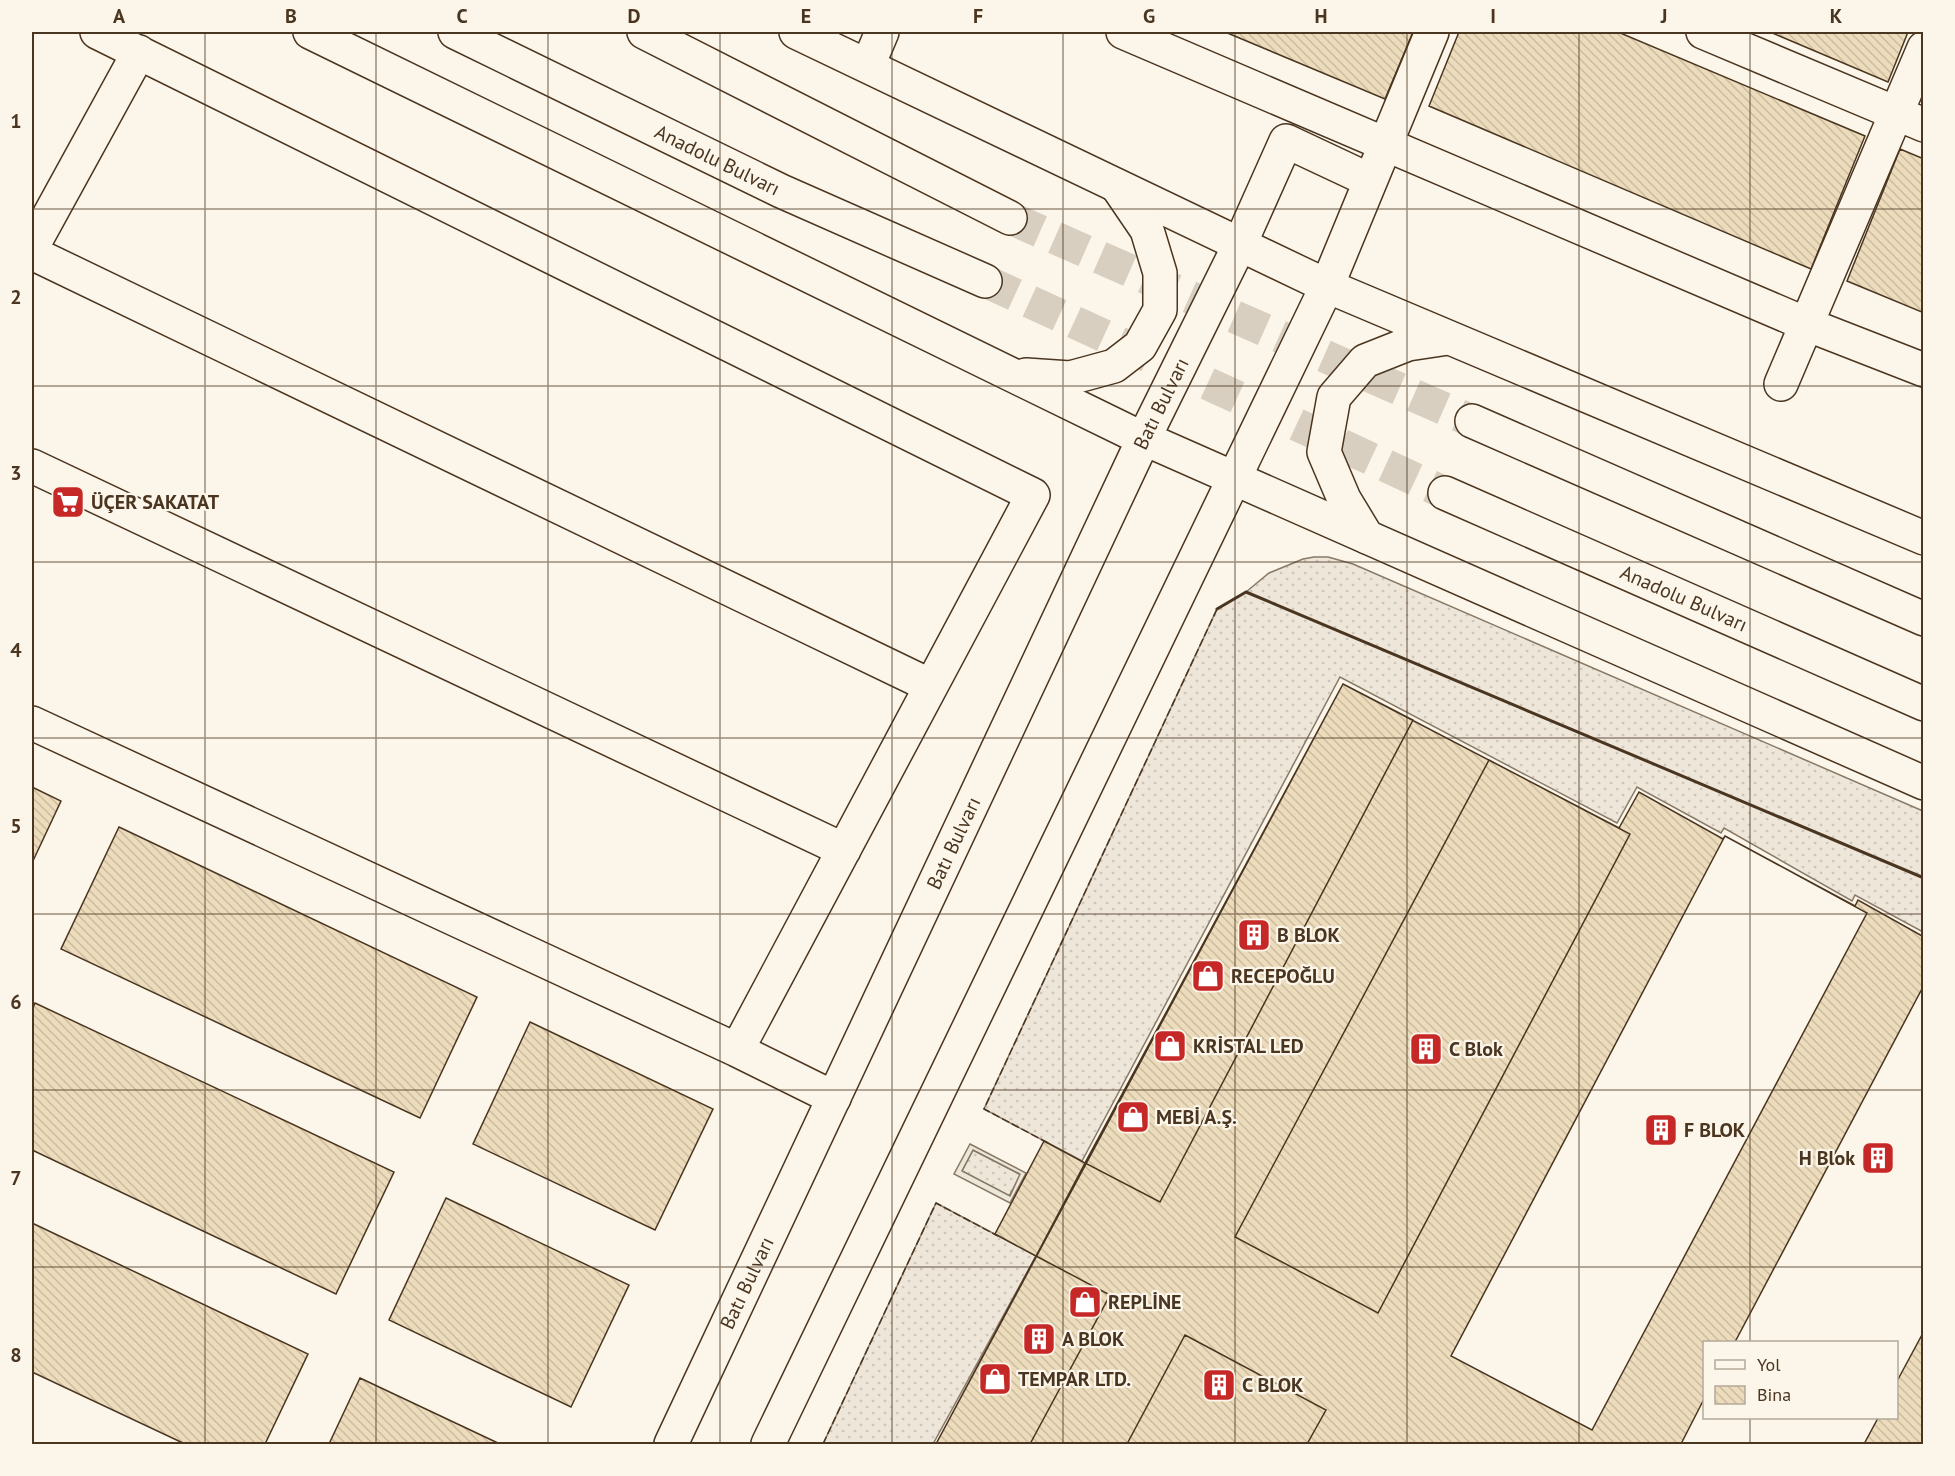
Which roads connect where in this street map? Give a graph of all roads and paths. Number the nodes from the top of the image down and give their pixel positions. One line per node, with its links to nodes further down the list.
1 (97, 32): 11 (main road)
2 (310, 32): 26 (main road)
3 (455, 32): 21 (main road, Anadolu Bulvarı)
4 (644, 32): 17 (main road)
5 (796, 32): 12 (main road)
6 (882, 32): 12 (main road)
7 (1123, 32): 14 (main road)
8 (1432, 32): 14 (main road)
9 (1703, 32): 13 (main road)
10 (1923, 48): 13 (main road)
11 (139, 52): 19 (main road); 36 (main road)
12 (868, 65): 16 (main road)
13 (1910, 119): 23 (main road)
14 (1384, 143): 15 (main road); 23 (main road)
15 (1369, 180): 18 (main road, Batı Bulvarı); 22 (main road)
16 (1115, 184): 18 (main road); 26 (main road)
17 (1010, 218)
18 (1240, 244): 22 (main road); 29 (main road, Batı Bulvarı)
19 (32, 248)
20 (32, 253): 36 (main road)
21 (985, 281)
22 (1327, 286): 24 (main road); 31 (main road)
23 (1806, 324): 25 (main road); 27 (main road)
24 (1448, 338): 33 (main road); 34 (main road)
25 (1923, 370)
26 (1009, 373): 29 (main road)
27 (1781, 384)
28 (1472, 421): 35 (main road)
29 (1144, 438): 31 (main road); 42 (main road, Batı Bulvarı)
30 (32, 466): 40 (main road)
31 (1236, 479): 33 (main road); 44 (main road)
32 (1445, 493): 37 (main road, Anadolu Bulvarı)
33 (1367, 537): 39 (main road)
34 (1923, 538)
35 (1923, 618)
36 (931, 686): 40 (main road)
37 (1923, 704)
38 (32, 723): 41 (main road)
39 (1923, 783)
40 (844, 850): 41 (main road)
41 (737, 1050): 42 (main road)
42 (834, 1098): 43 (main road, Batı Bulvarı)
43 (671, 1444)
44 (768, 1444)

